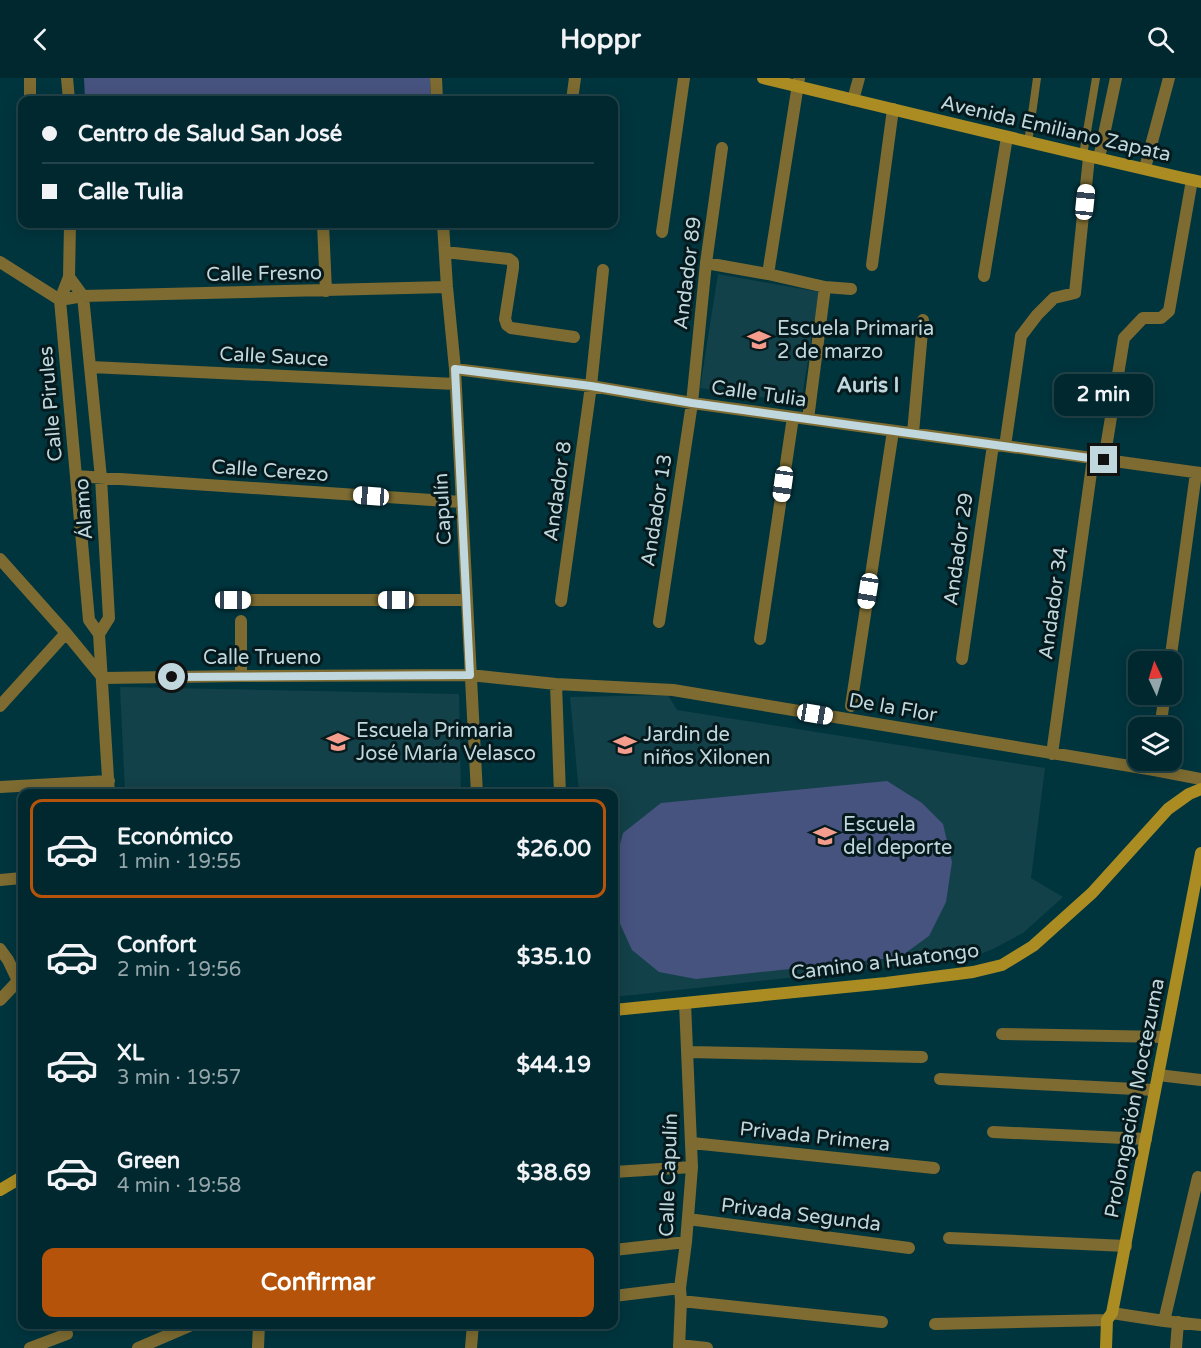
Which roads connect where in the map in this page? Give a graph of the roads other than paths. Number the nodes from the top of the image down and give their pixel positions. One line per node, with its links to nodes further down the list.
1 (30, 78): 13 (street)
2 (67, 78): 14 (street)
3 (435, 78): 15 (street)
4 (575, 78): 16 (street)
5 (684, 78): 28 (street)
6 (763, 78): 12 (main road, Avenida Emiliano Zapata)
7 (859, 78): 17 (street)
8 (1037, 78): 20 (lane)
9 (1096, 78): 22 (lane)
10 (1116, 78): 22 (street)
11 (1169, 78): 23 (street)
12 (798, 82): 17 (main road, Avenida Emiliano Zapata); 34 (street)
13 (30, 96)
14 (69, 96)
15 (437, 96)
16 (573, 96)
17 (853, 100): 18 (main road, Avenida Emiliano Zapata)
18 (893, 109): 19 (main road, Avenida Emiliano Zapata); 32 (street)
19 (1007, 137): 20 (main road, Avenida Emiliano Zapata); 35 (street)
20 (1028, 142): 22 (main road, Avenida Emiliano Zapata)
21 (722, 148): 31 (street, Andador 89)
22 (1091, 157): 23 (main road, Avenida Emiliano Zapata); 54 (street, Andador 29)
23 (1145, 168): 24 (main road, Avenida Emiliano Zapata)
24 (1196, 181): 55 (street, Andador 34)
25 (70, 228): 36 (street)
26 (323, 228): 40 (street)
27 (443, 228): 29 (street, Capulín)
28 (662, 232)
29 (445, 252): 38 (street, Capulín); 44 (street)
30 (0, 262): 42 (street)
31 (706, 263): 34 (street); 49 (street, Andador 89)
32 (872, 265)
33 (603, 270): 48 (street, Andador 8)
34 (768, 274): 37 (street)
35 (984, 276)
36 (69, 277): 41 (street, Álamo); 42 (street, Calle Pirules)
37 (825, 287): 39 (street); 51 (street)
38 (447, 288): 40 (street, Calle Fresno); 46 (street, Capulín)
39 (851, 289)
40 (326, 291): 41 (street, Calle Fresno)
41 (83, 296): 42 (street, Calle Fresno); 45 (street, Álamo)
42 (60, 300): 57 (street, Calle Pirules)
43 (923, 320): 53 (street)
44 (574, 337)
45 (91, 367): 47 (street, Calle Sauce); 58 (street, Álamo)
46 (455, 369): 47 (street, Capulín); 48 (street, Calle Tulia)
47 (455, 384): 59 (street, Capulín)
48 (591, 386): 49 (street, Calle Tulia); 63 (street, Andador 8)
49 (692, 403): 50 (street, Calle Tulia); 65 (street, Andador 13)
50 (793, 417): 51 (street, Calle Tulia); 68 (street)
51 (808, 419): 52 (street, Calle Tulia)
52 (893, 431): 53 (street, Calle Tulia); 76 (street)
53 (913, 434): 54 (street, Calle Tulia)
54 (999, 445): 55 (street, Calle Tulia); 70 (street, Andador 29)
55 (1098, 459): 56 (street, Calle Tulia); 77 (street, Andador 34)
56 (1199, 473): 69 (street)
57 (76, 476): 58 (street, Calle Cerezo); 67 (street, Calle Pirules)
58 (101, 478): 59 (street, Calle Cerezo); 67 (street, Álamo)
59 (461, 502): 62 (street, Capulín)
60 (0, 559): 66 (street)
61 (233, 600): 62 (street)
62 (466, 600): 71 (street, Capulín)
63 (561, 601)
64 (241, 621): 72 (street)
65 (659, 622)
66 (66, 633): 73 (street); 75 (street)
67 (99, 634): 73 (street, Álamo)
68 (760, 639)
69 (1172, 651)
70 (962, 659)
71 (470, 675): 72 (street, Calle Trueno); 74 (street, De la Flor); 83 (street, Capulín)
72 (241, 676): 73 (street, Calle Trueno)
73 (103, 678): 82 (street, Álamo)
74 (556, 684): 77 (street, De la Flor); 84 (street)
75 (0, 706)
76 (851, 706)
77 (1052, 754): 78 (street, De la Flor)
78 (1128, 762)
79 (1173, 771): 80 (street, De la Flor)
80 (1201, 780)
81 (0, 787): 82 (street)
82 (109, 787)
83 (477, 789)
84 (561, 789)
85 (1201, 789): 93 (main road, Camino a Huatongo)
86 (1201, 853): 96 (main road, Prolongación Moctezuma)
87 (18, 878): 88 (street)
88 (0, 880)
89 (4, 955): 90 (street)
90 (18, 980)
91 (18, 985): 92 (street)
92 (0, 1000)
93 (685, 1003): 94 (main road, Camino a Huatongo); 97 (street, Calle Capulín)
94 (618, 1010)
95 (1002, 1034): 96 (street)
96 (1165, 1037): 99 (main road, Prolongación Moctezuma)
97 (688, 1052): 98 (street); 105 (street, Calle Capulín)
98 (922, 1057)
99 (1158, 1075): 101 (street); 102 (main road, Prolongación Moctezuma)
100 (940, 1079): 102 (street)
101 (1201, 1080)
102 (1155, 1090): 104 (main road, Prolongación Moctezuma)
103 (993, 1132): 104 (street)
104 (1146, 1139): 115 (main road, Prolongación Moctezuma)
105 (692, 1143): 106 (street, Calle Capulín); 107 (street, Privada Primera)
106 (692, 1167): 108 (street); 112 (street, Calle Capulín)
107 (934, 1168)
108 (618, 1172)
109 (1198, 1177): 122 (street)
110 (18, 1179): 111 (main road)
111 (0, 1190)
112 (688, 1219): 114 (street, Calle Capulín); 116 (street, Privada Segunda)
113 (949, 1238): 115 (street)
114 (686, 1242): 117 (street); 118 (street, Calle Capulín)
115 (1126, 1246): 121 (main road, Prolongación Moctezuma)
116 (909, 1248)
117 (618, 1250)
118 (680, 1288): 119 (street); 120 (street, Calle Capulín)
119 (618, 1296)
120 (681, 1301): 123 (street); 131 (street, Calle Capulín)
121 (1110, 1316): 122 (street); 125 (street); 137 (main road, Prolongación Moctezuma)
122 (1164, 1321): 124 (street)
123 (882, 1322)
124 (1178, 1322): 126 (street); 138 (street)
125 (935, 1324)
126 (1201, 1324)
127 (182, 1329): 133 (street)
128 (259, 1329): 134 (street)
129 (473, 1329): 135 (street)
130 (67, 1334): 132 (street)
131 (679, 1347): 136 (street)
132 (30, 1348)
133 (138, 1348)
134 (258, 1348)
135 (471, 1348)
136 (707, 1348)
137 (1106, 1348)
138 (1176, 1348)

